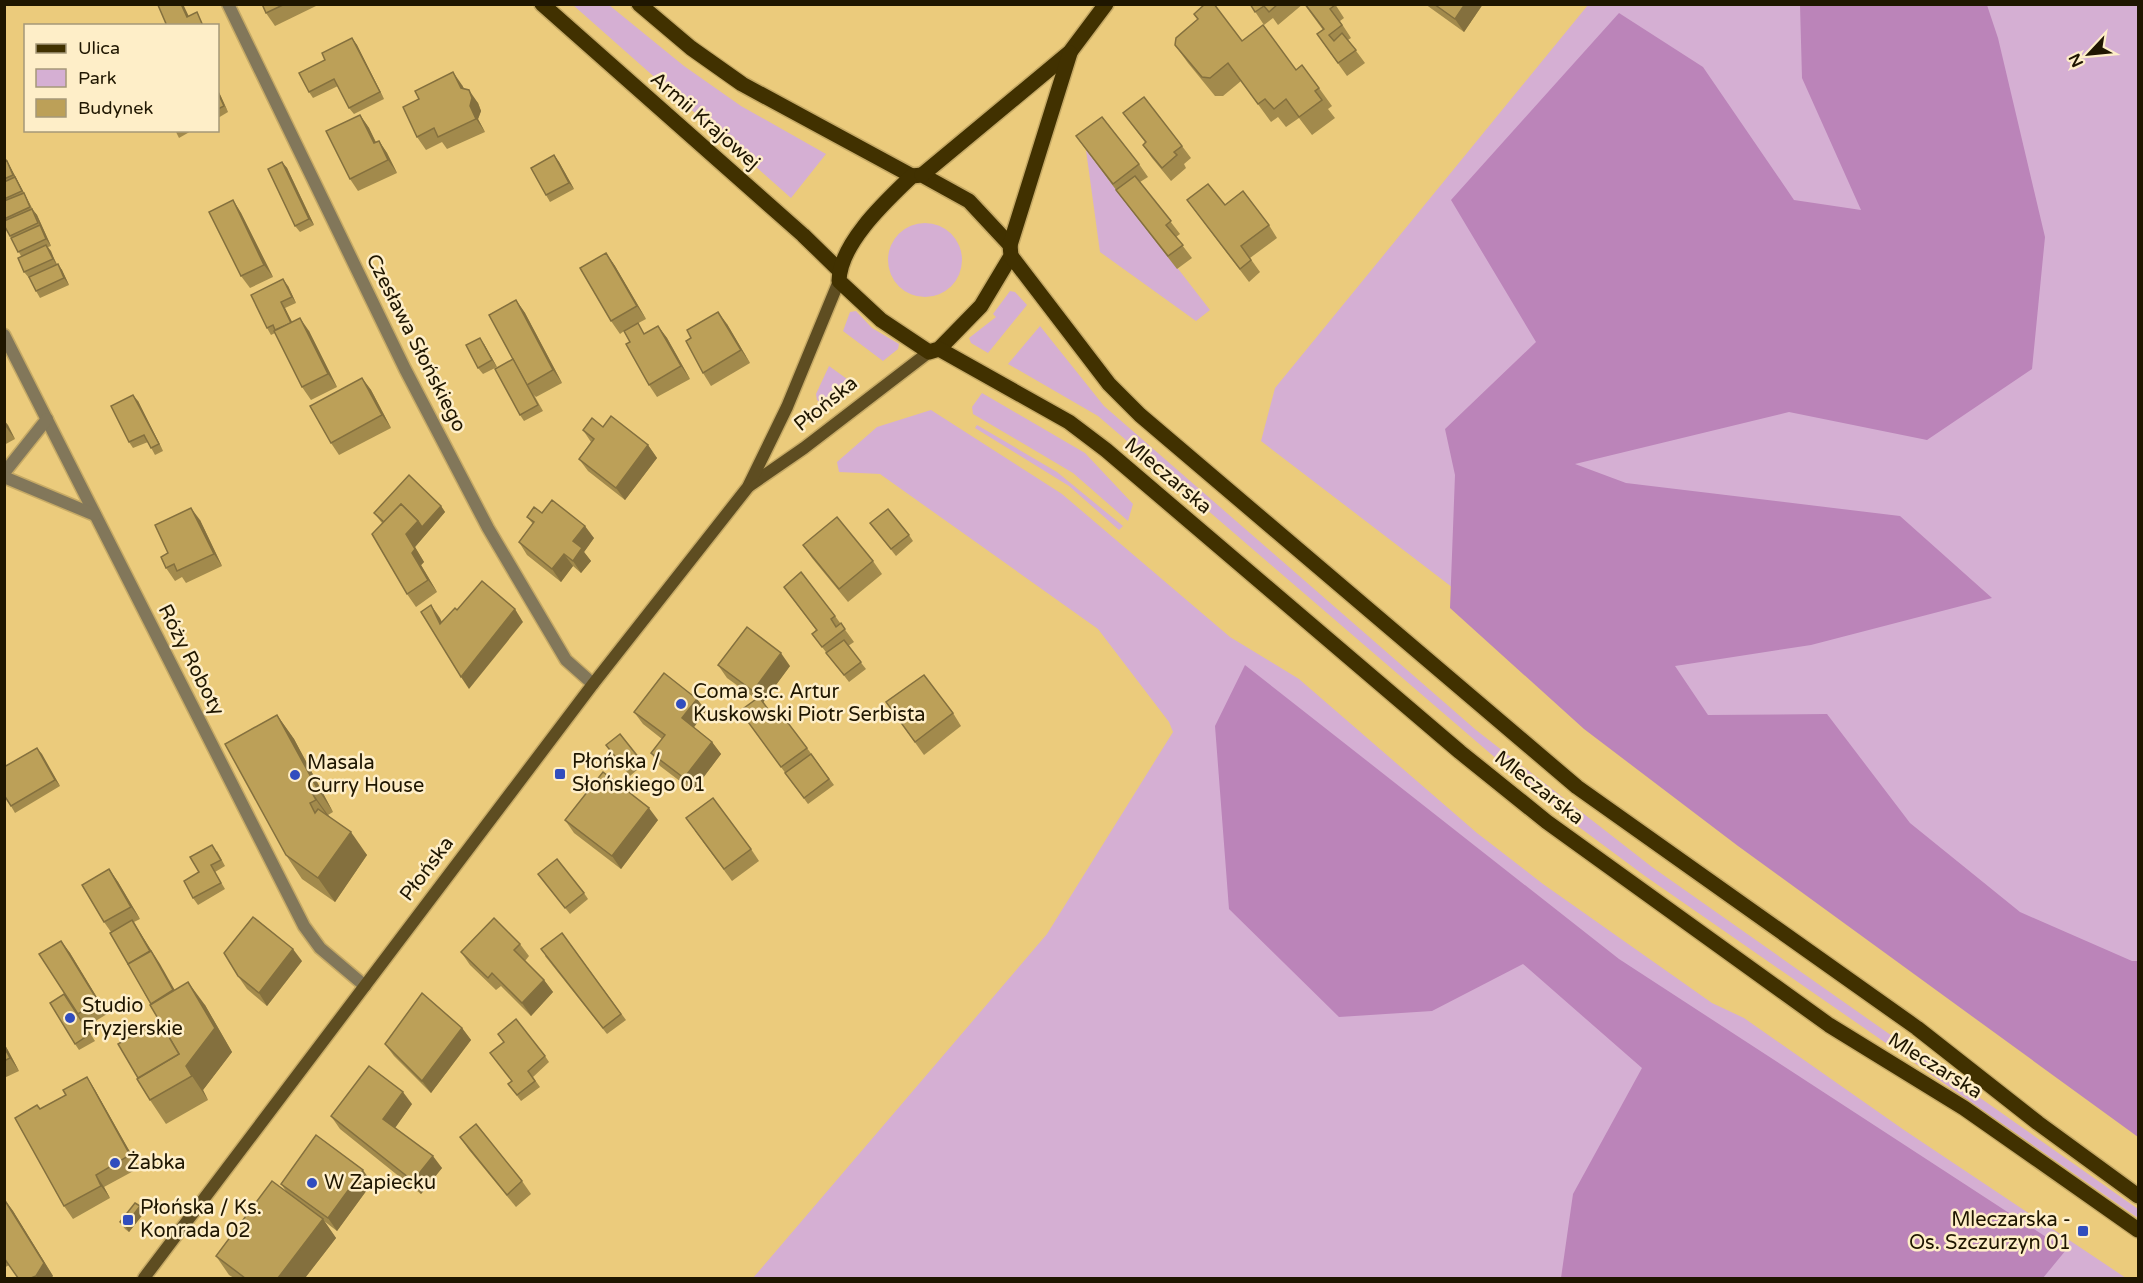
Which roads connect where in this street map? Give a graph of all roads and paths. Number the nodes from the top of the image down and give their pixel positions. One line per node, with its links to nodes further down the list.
1 (228, 4): 15 (street, Czesława Słońskiego)
2 (542, 4): 8 (main road, Armii Krajowej)
3 (639, 4): 6 (main road)
4 (1106, 4): 5 (main road)
5 (1070, 52): 6 (main road); 7 (main road)
6 (917, 176): 7 (main road); 8 (main road)
7 (1011, 250): 10 (main road); 17 (main road, Mleczarska)
8 (839, 275): 10 (main road); 13 (street, Płońska)
9 (4, 335): 11 (street, Róży Roboty)
10 (934, 350): 13 (street, Płońska); 18 (main road, Mleczarska)
11 (47, 419): 12 (street); 14 (street, Róży Roboty)
12 (4, 475): 14 (street)
13 (748, 487): 15 (street, Płońska)
14 (94, 515): 16 (street, Róży Roboty)
15 (593, 684): 16 (street, Płońska)
16 (365, 986): 19 (street, Płońska)
17 (2139, 1196)
18 (2139, 1230)
19 (144, 1278)

